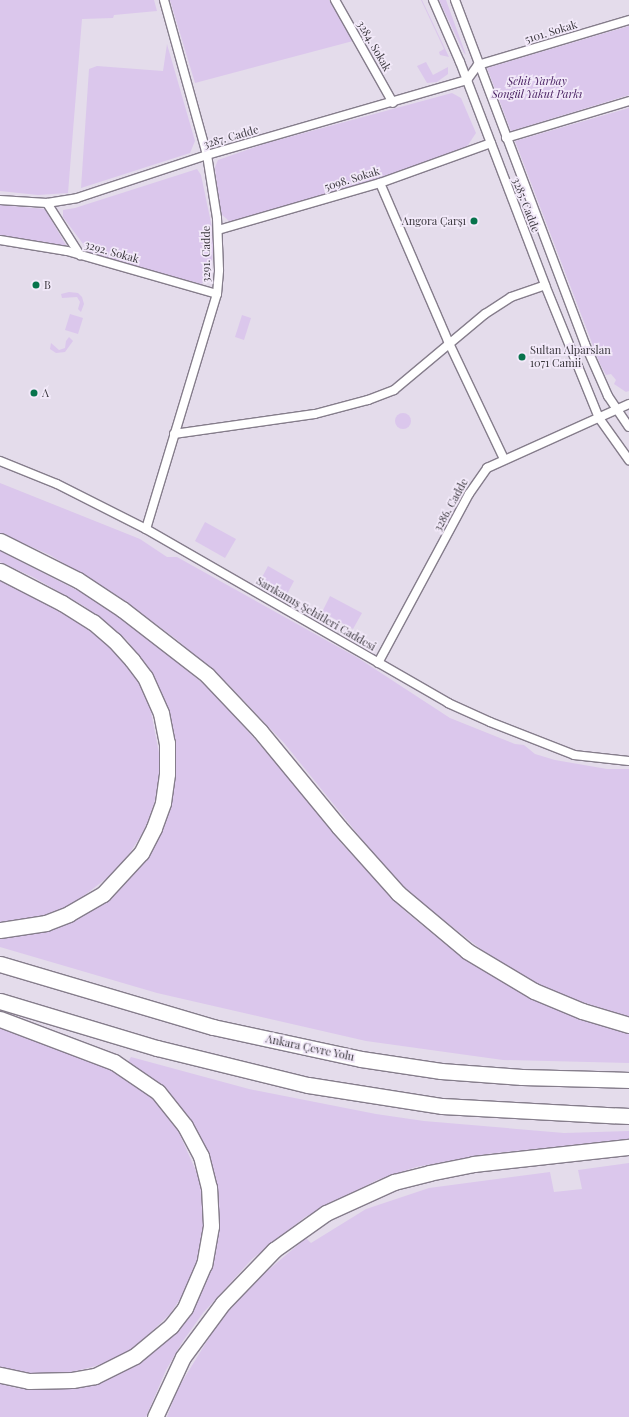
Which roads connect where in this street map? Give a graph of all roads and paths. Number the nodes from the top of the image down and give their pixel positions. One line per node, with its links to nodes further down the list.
1 (164, 0): 12 (street, 3291. Cadde)
2 (335, 0): 9 (street, 3284. Sokak)
3 (433, 0): 7 (street, 3285. Cadde)
4 (455, 0): 6 (street, 3285. Cadde)
5 (629, 20): 6 (street, 5101. Sokak)
6 (478, 65): 7 (street); 10 (street, 3285. Cadde)
7 (467, 80): 9 (street, 3287. Cadde); 11 (street, 3285. Cadde)
8 (629, 101): 10 (street)
9 (393, 103): 12 (street, 3287. Cadde)
10 (506, 138): 23 (street, 3285. Cadde)
11 (491, 143): 13 (street, 5098. Sokak); 19 (street, 3285. Cadde)
12 (207, 155): 15 (street, 3287. Cadde); 16 (street, 3291. Cadde)
13 (380, 183): 16 (street, 5098. Sokak); 21 (street)
14 (0, 200): 15 (street, 3287. Cadde)
15 (46, 203): 18 (street)
16 (218, 230): 20 (street, 3291. Cadde)
17 (0, 240): 18 (street, 3292. Sokak)
18 (80, 255): 20 (street, 3292. Sokak)
19 (545, 285): 21 (street); 24 (street, 3285. Cadde)
20 (217, 294): 26 (street, 3291. Cadde)
21 (448, 341): 26 (street); 27 (street)
22 (629, 404): 23 (street, 3286. Cadde)
23 (616, 410): 24 (street, 3286. Cadde); 25 (street, 3285. Cadde)
24 (599, 418): 27 (street, 3286. Cadde); 28 (street, 3285. Cadde)
25 (629, 427)
26 (174, 434): 30 (street, 3291. Cadde)
27 (504, 459): 33 (street, 3286. Cadde)
28 (629, 460)
29 (0, 461): 30 (street, Sarıkamış Şehitleri Caddesi)
30 (146, 529): 33 (street, Sarıkamış Şehitleri Caddesi)
31 (0, 541): 39 (highway)
32 (0, 572): 35 (highway)
33 (378, 663): 34 (street, Sarıkamış Şehitleri Caddesi)
34 (629, 761)
35 (0, 930)
36 (0, 964): 40 (highway, Ankara Çevre Yolu)
37 (0, 1000): 41 (highway)
38 (0, 1019): 43 (highway)
39 (629, 1025)
40 (629, 1080)
41 (629, 1116)
42 (629, 1147): 44 (highway)
43 (0, 1375)
44 (155, 1417)

